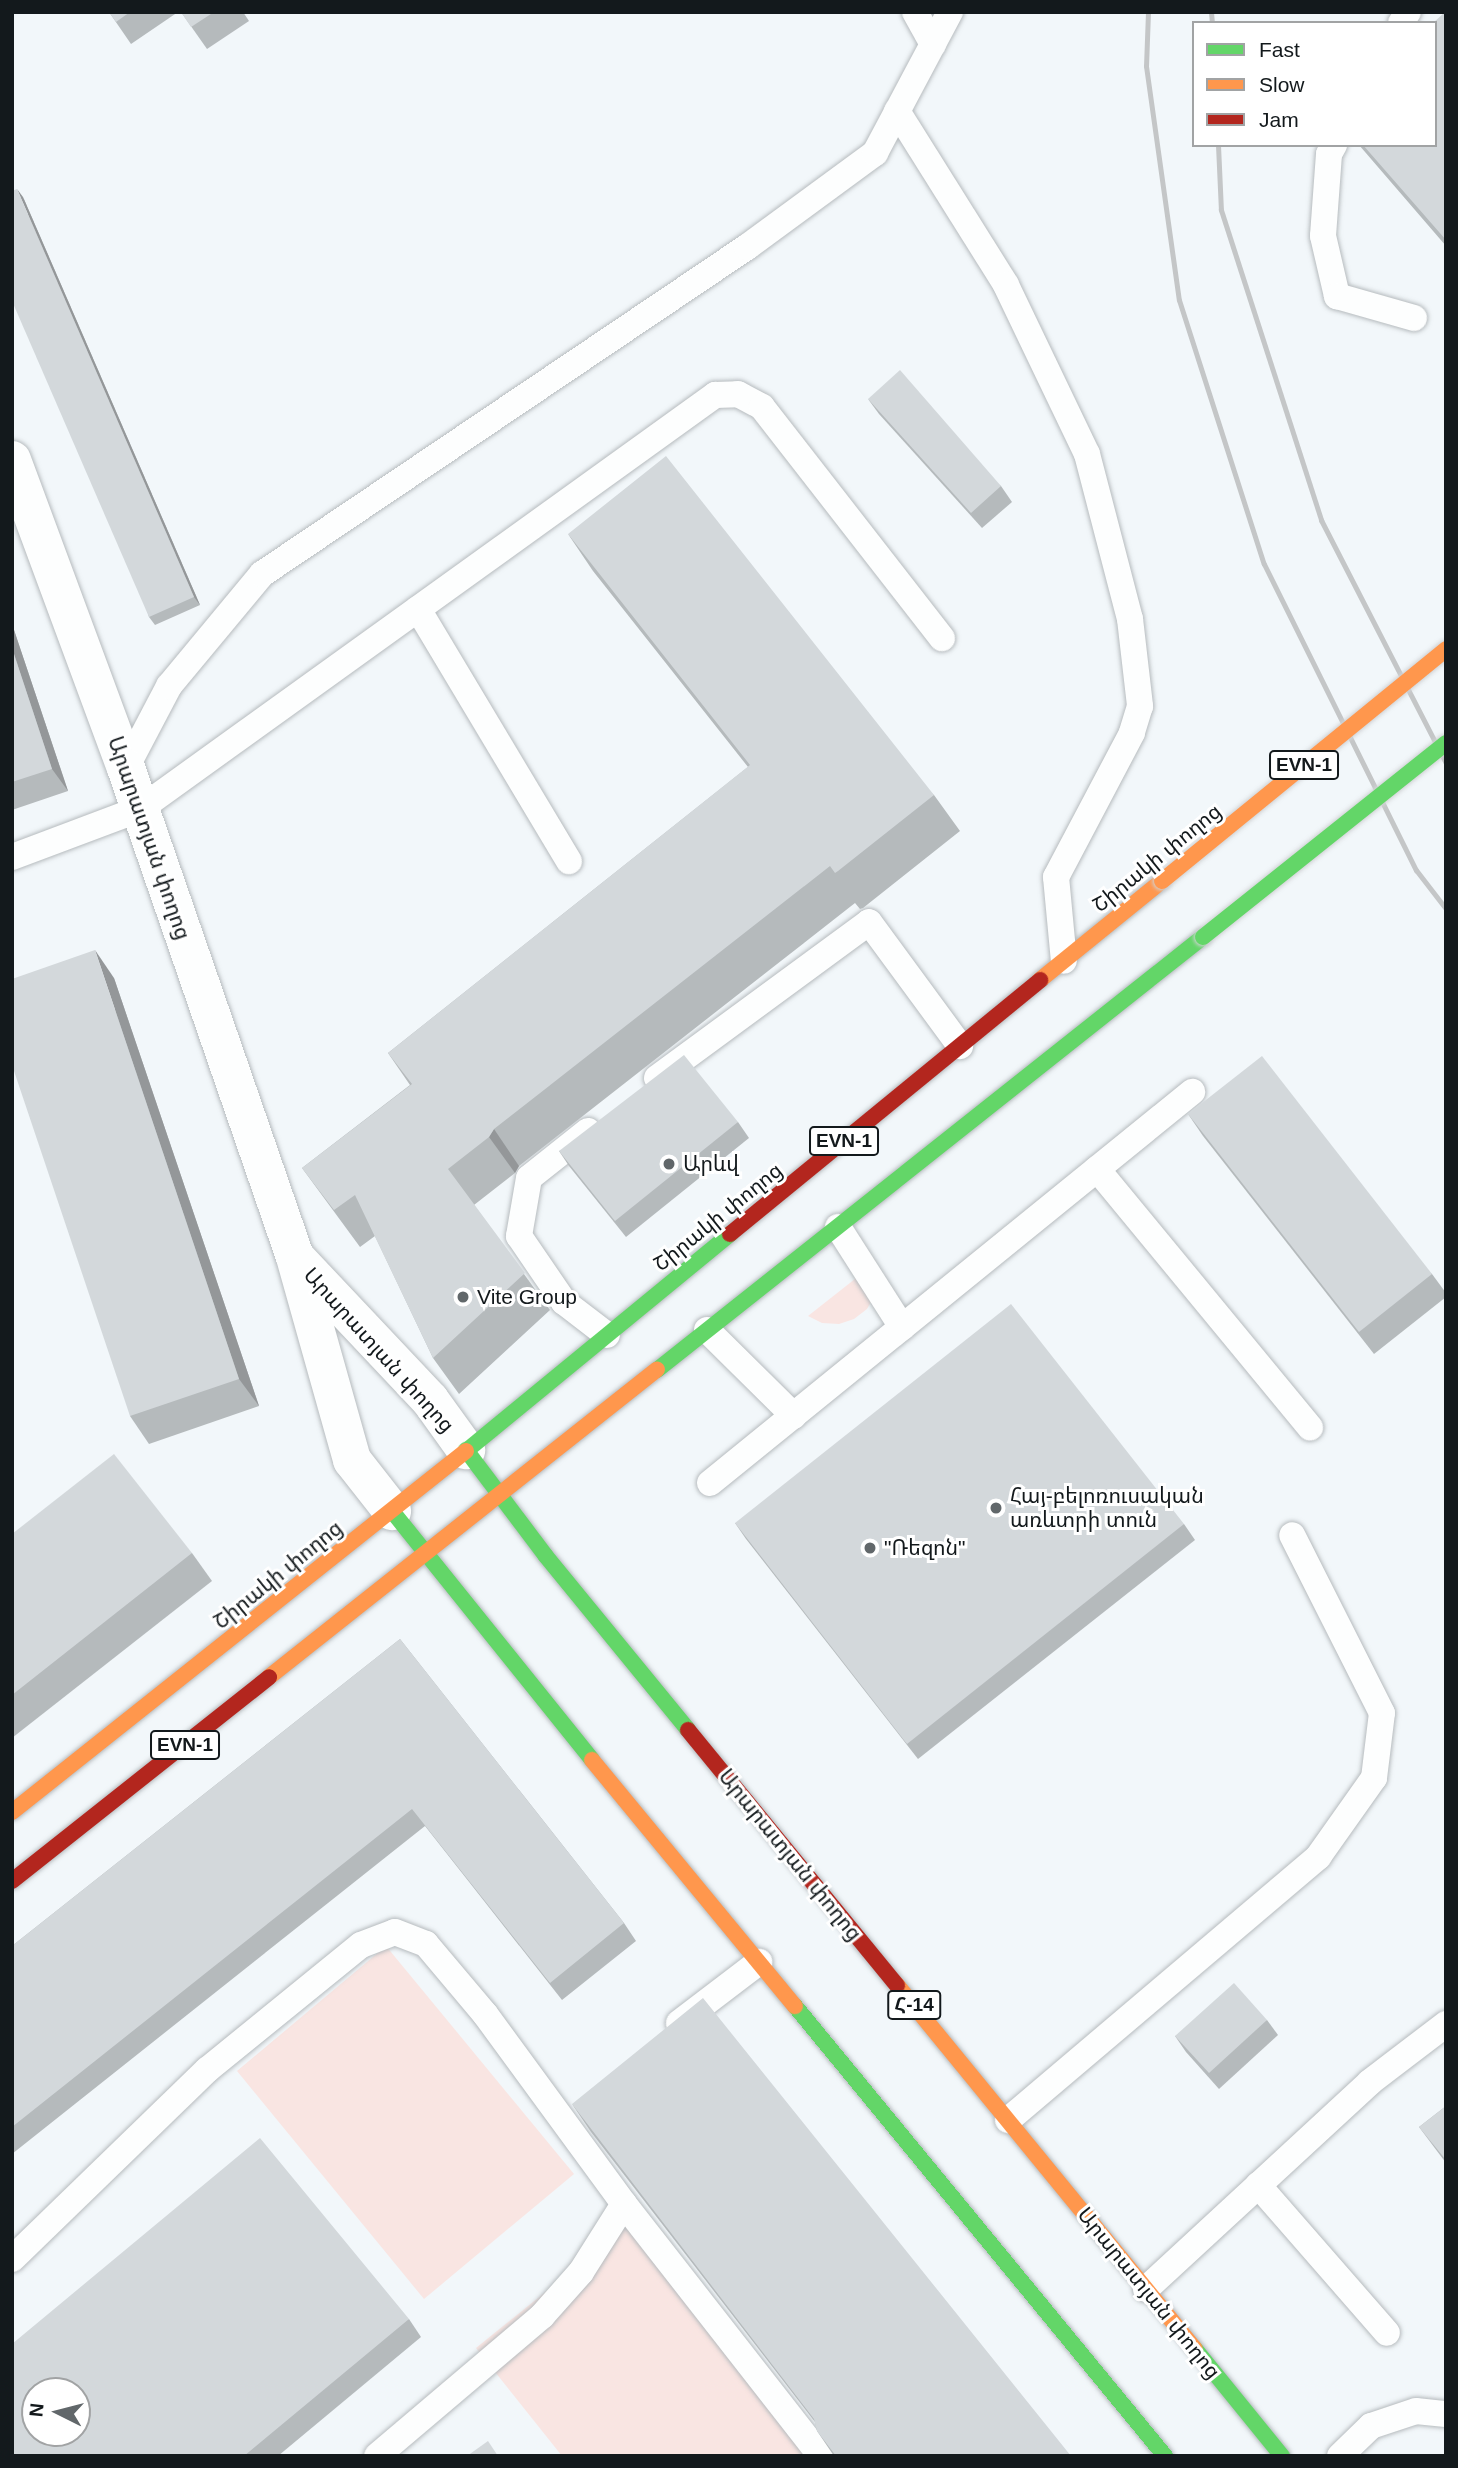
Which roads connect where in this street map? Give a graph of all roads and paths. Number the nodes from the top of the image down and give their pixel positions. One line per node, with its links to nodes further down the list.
1 (915, 12): 3 (lane)
2 (950, 12): 3 (lane)
3 (933, 44): 4 (lane)
4 (898, 111): 12 (lane); 16 (lane)
5 (1333, 147): 6 (lane)
6 (1414, 318)
7 (12, 460): 12 (street, Արարատյան փողոց)
8 (418, 609): 9 (lane); 13 (lane); 15 (lane)
9 (942, 638)
10 (1446, 649): 16 (main road, Շիրակի փողոց / EVN-1, bridge)
11 (1446, 743): 22 (main road, EVN-1, bridge)
12 (126, 768): 13 (street, Արարատյան փողոց)
13 (140, 809): 14 (lane); 23 (street, Արարատյան փողոց)
14 (12, 858)
15 (569, 861)
16 (1064, 961): 17 (main road, Շիրակի փողոց / EVN-1)
17 (960, 1046): 18 (lane); 26 (main road, Շիրակի փողոց / EVN-1)
18 (638, 1092)
19 (1192, 1092): 21 (lane)
20 (606, 1117): 26 (lane)
21 (1097, 1169): 24 (lane); 28 (lane)
22 (838, 1227): 24 (lane); 25 (main road, EVN-1)
23 (295, 1257): 29 (street, Արարատյան փողոց); 32 (street, Արարատյան փողոց)
24 (902, 1327): 27 (lane)
25 (707, 1330): 27 (lane); 31 (main road, EVN-1)
26 (607, 1335): 29 (main road, Շիրակի փողոց / EVN-1)
27 (794, 1416): 30 (lane)
28 (1310, 1427)
29 (466, 1450): 31 (main road, Արարատյան փողոց / Հ-14); 32 (main road, Շիրակի փողոց / EVN-1)
30 (710, 1483)
31 (501, 1496): 34 (main road, EVN-1); 42 (main road, Արարատյան փողոց / Հ-14)
32 (392, 1511): 34 (main road, Արարատյան փողոց); 35 (main road, Շիրակի փողոց / EVN-1)
33 (1292, 1535): 42 (lane)
34 (425, 1555): 36 (main road, EVN-1); 37 (main road, Արարատյան փողոց)
35 (12, 1812)
36 (12, 1881)
37 (759, 1962): 39 (lane); 51 (main road, Արարատյան փողոց)
38 (1446, 2024): 43 (lane)
39 (664, 2035)
40 (579, 2100): 41 (lane)
41 (558, 2116): 44 (lane); 45 (lane)
42 (1007, 2120): 46 (main road, Արարատյան փողոց / Հ-14)
43 (1258, 2185): 46 (lane); 47 (lane)
44 (624, 2204): 49 (lane); 50 (lane)
45 (12, 2259)
46 (1146, 2289): 52 (main road, Արարատյան փողոց / Հ-14)
47 (1387, 2333)
48 (1446, 2414): 53 (lane)
49 (377, 2456)
50 (821, 2456)
51 (1165, 2456)
52 (1282, 2456)
53 (1340, 2456)

